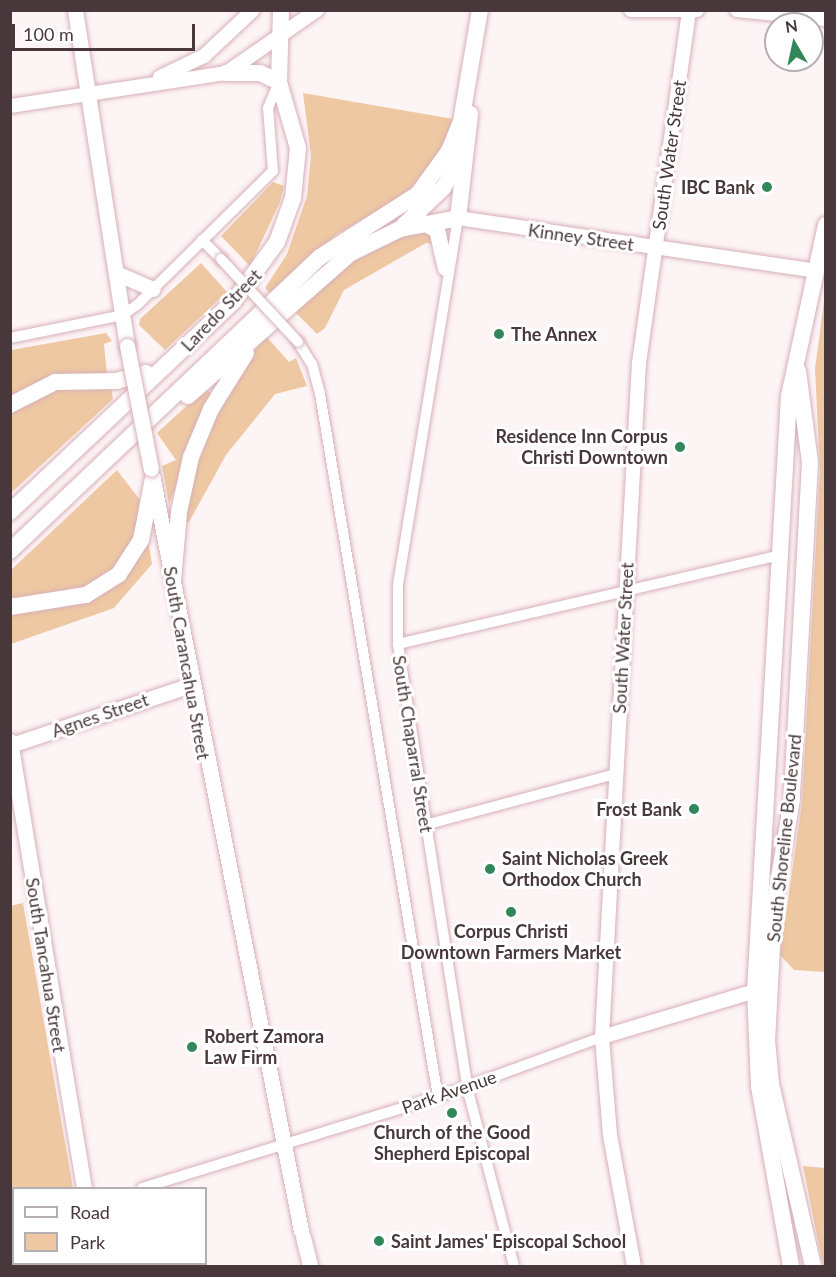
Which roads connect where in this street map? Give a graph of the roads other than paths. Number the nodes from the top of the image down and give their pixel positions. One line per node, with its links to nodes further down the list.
1 (75, 10): 16 (main road, South Carancahua Street)
2 (253, 10): 13 (street)
3 (281, 10): 11 (main road, Laredo Street)
4 (317, 10): 11 (street)
5 (480, 10): 15 (main road)
6 (631, 10): 9 (street)
7 (697, 10): 9 (street)
8 (737, 10): 10 (street)
9 (689, 11): 24 (street, South Water Street)
10 (825, 18)
11 (282, 31): 12 (street); 14 (main road, Laredo Street)
12 (226, 72): 13 (street); 14 (main road)
13 (153, 80): 16 (street)
14 (279, 82): 23 (street); 32 (main road, Laredo Street)
15 (470, 85): 18 (main road); 35 (main road)
16 (85, 93): 17 (street); 27 (main road, South Carancahua Street)
17 (10, 106)
18 (466, 147): 19 (main road); 22 (main road)
19 (458, 218): 20 (main road); 24 (street, Kinney Street); 25 (street, South Chaparral Street)
20 (422, 222): 22 (main road); 25 (main road)
21 (825, 225): 26 (main road, South Shoreline Boulevard)
22 (400, 229): 30 (main road)
23 (202, 240): 28 (street); 51 (street, bridge)
24 (657, 248): 26 (street, Kinney Street); 41 (street, South Water Street)
25 (446, 268): 43 (street, South Chaparral Street)
26 (812, 270): 33 (main road, South Shoreline Boulevard)
27 (116, 273): 28 (main road); 29 (main road, South Carancahua Street)
28 (153, 289): 29 (street)
29 (123, 315): 31 (street); 36 (main road, South Carancahua Street, bridge)
30 (271, 322): 35 (main road); 40 (main road)
31 (10, 338)
32 (169, 363): 34 (main road); 37 (main road, Laredo Street)
33 (798, 370): 39 (main road, South Shoreline Boulevard); 48 (main road, South Shoreline Boulevard)
34 (10, 405)
35 (95, 468): 38 (main road)
36 (152, 473): 40 (main road, South Carancahua Street); 42 (main road)
37 (10, 512)
38 (10, 550)
39 (779, 555): 41 (street); 48 (main road, South Shoreline Boulevard)
40 (173, 581): 44 (main road, South Carancahua Street)
41 (625, 592): 43 (street); 46 (street, South Water Street)
42 (10, 607)
43 (398, 644): 47 (street, South Chaparral Street)
44 (190, 685): 45 (main road, Agnes Street); 52 (main road, South Carancahua Street)
45 (11, 744): 53 (main road, South Tancahua Street)
46 (615, 774): 47 (street); 49 (street, South Water Street)
47 (425, 825): 50 (street, South Chaparral Street)
48 (762, 990): 49 (street, Park Avenue); 58 (main road, South Shoreline Boulevard); 59 (main road, South Shoreline Boulevard)
49 (602, 1037): 50 (street, Park Avenue); 57 (street, South Water Street)
50 (467, 1087): 51 (street, Park Avenue); 56 (street, South Chaparral Street)
51 (438, 1097): 52 (street, Park Avenue)
52 (281, 1144): 54 (street, Park Avenue); 55 (main road, South Carancahua Street)
53 (84, 1187)
54 (145, 1187)
55 (309, 1266)
56 (514, 1266)
57 (634, 1266)
58 (791, 1266)
59 (813, 1266)

